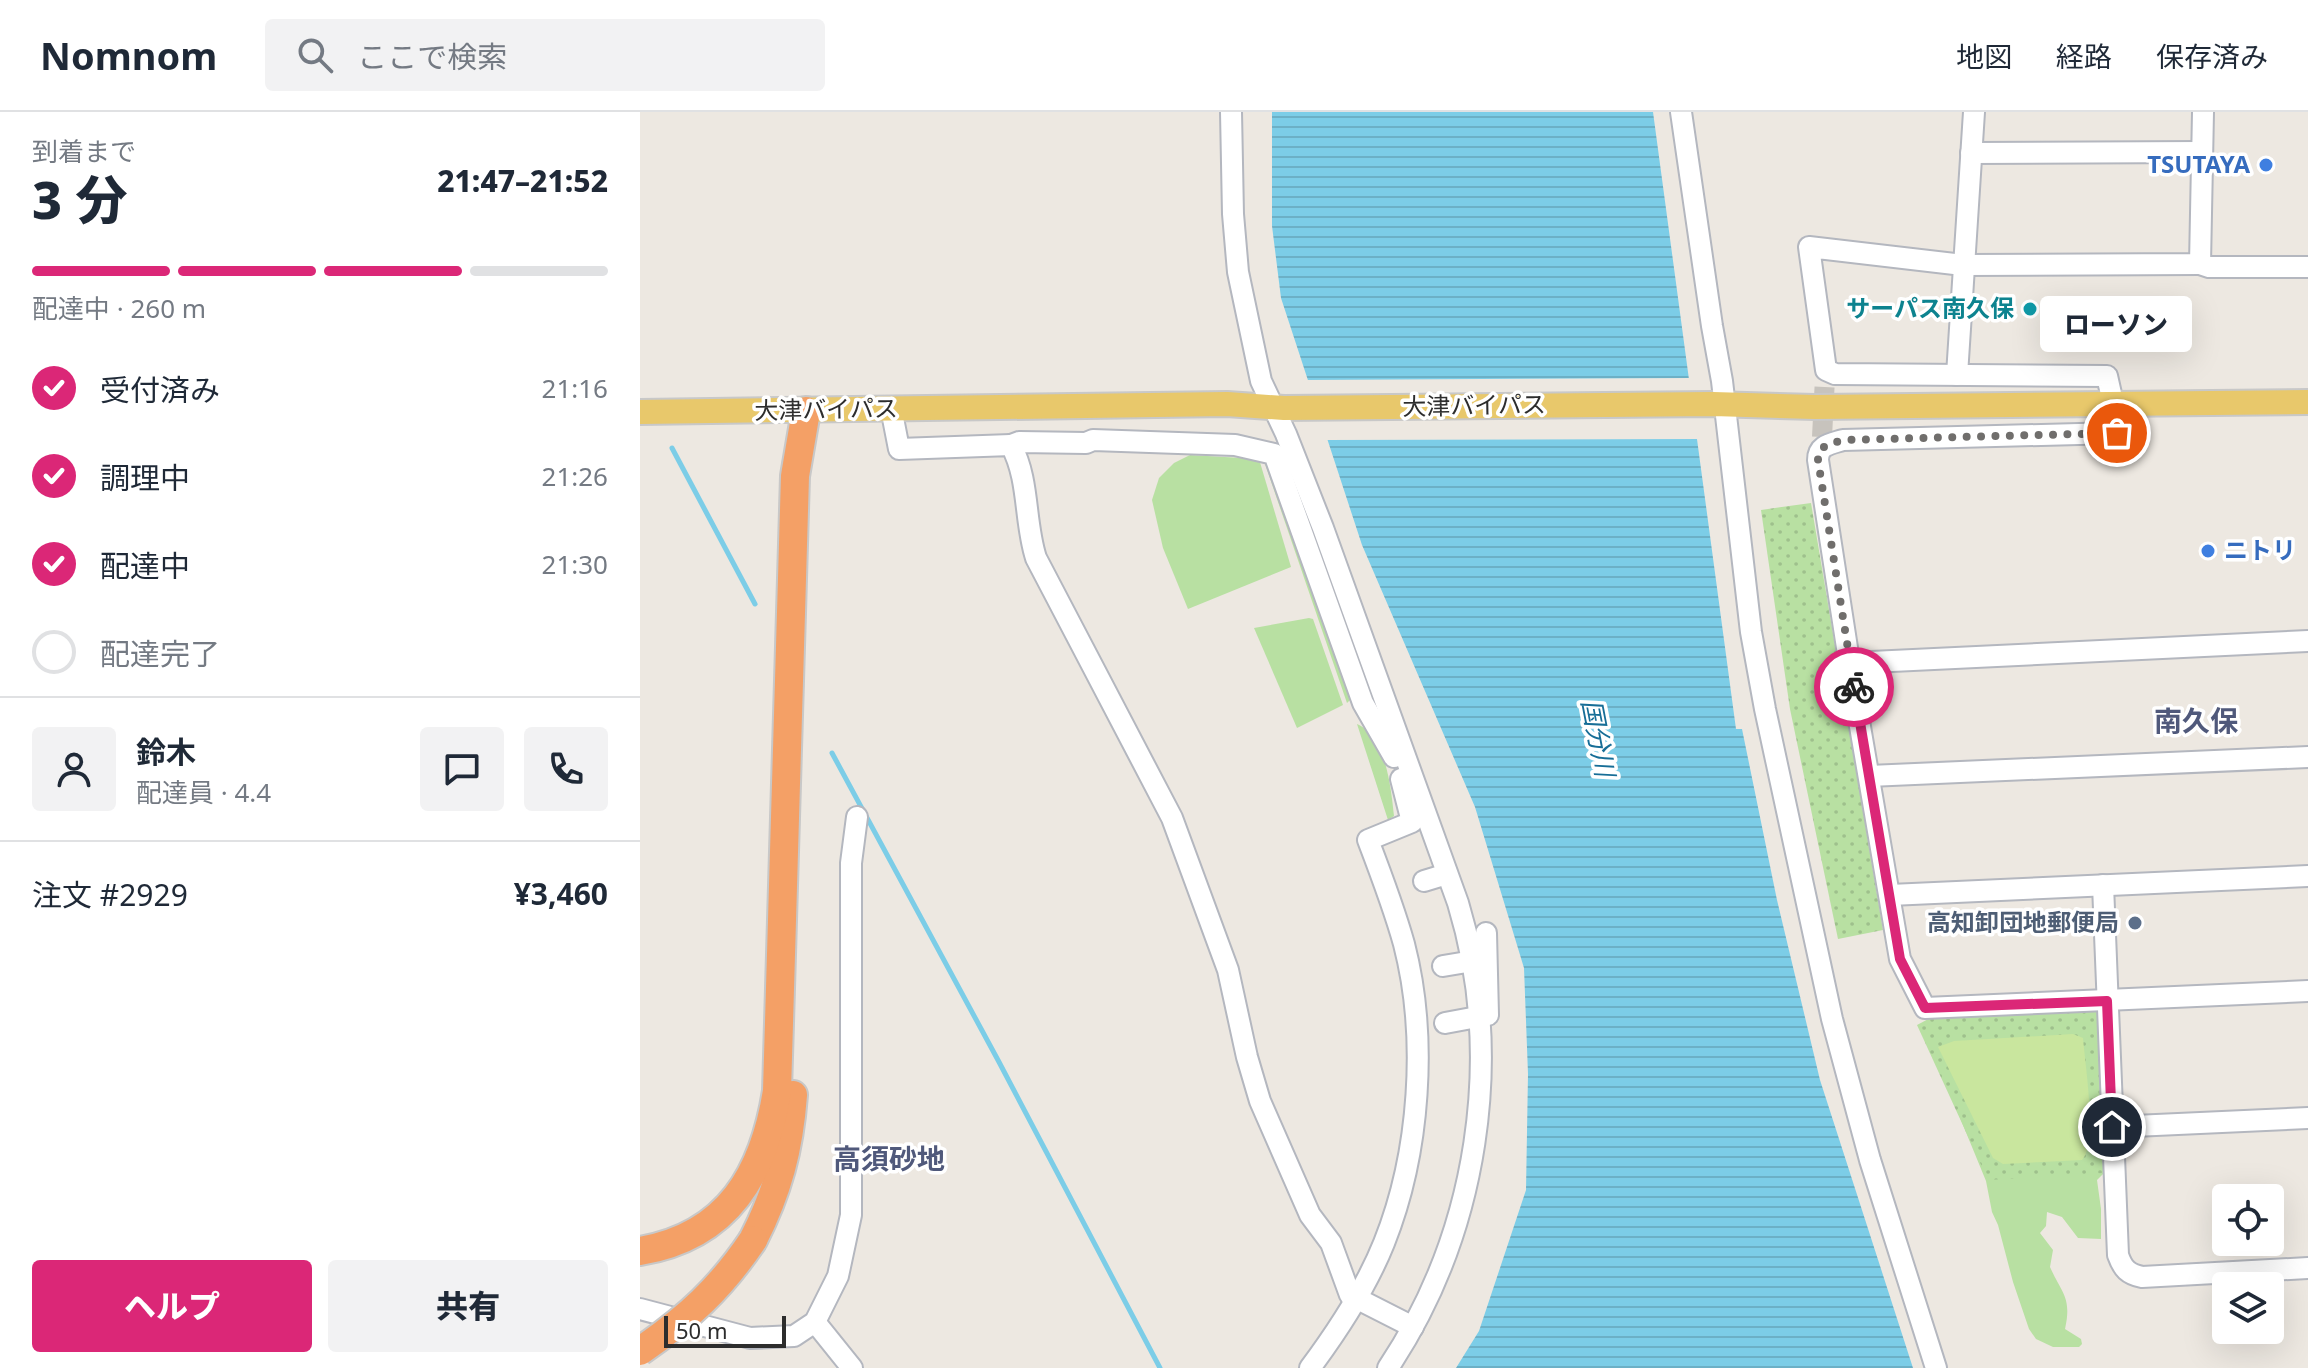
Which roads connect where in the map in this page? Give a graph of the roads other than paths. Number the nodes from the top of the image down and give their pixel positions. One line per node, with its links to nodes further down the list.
1 (1231, 112): 15 (street)
2 (1681, 112): 12 (street)
3 (1974, 112): 6 (street)
4 (2203, 112): 5 (street)
5 (2202, 152): 6 (street); 7 (street)
6 (1971, 153): 8 (street)
7 (2200, 264): 8 (street); 9 (street)
8 (1963, 265): 10 (street); 10 (street)
9 (2308, 267)
10 (1957, 375): 13 (street)
11 (2308, 402): 13 (main road, 大津バイパス)
12 (1725, 404): 13 (main road, 大津バイパス); 15 (main road, 大津バイパス); 49 (street)
13 (2115, 405): 20 (street)
14 (891, 408): 15 (main road, 大津バイパス); 16 (main road, 大津バイパス); 18 (street)
15 (1278, 408): 21 (street)
16 (806, 411): 17 (main road, 大津バイパス); 39 (highway); 45 (highway, bridge)
17 (640, 412)
18 (1011, 445): 21 (street); 41 (street)
19 (2308, 641): 20 (street)
20 (1850, 663): 23 (street)
21 (1399, 755): 25 (street); 41 (street)
22 (2308, 757): 23 (street)
23 (1869, 776): 29 (street)
24 (857, 817): 43 (street)
25 (1447, 874): 27 (street); 31 (street)
26 (2308, 876): 28 (street)
27 (1424, 881)
28 (2103, 885): 29 (street); 34 (street)
29 (1890, 895): 34 (street)
30 (1486, 933): 35 (street)
31 (1473, 961): 32 (street); 35 (street)
32 (1443, 966)
33 (2308, 991): 34 (street)
34 (2107, 1001): 38 (street)
35 (1480, 1016): 36 (street); 44 (street)
36 (1445, 1023)
37 (2308, 1118): 38 (street)
38 (2112, 1127): 40 (street)
39 (640, 1251)
40 (2308, 1268)
41 (1357, 1299): 44 (street); 47 (street)
42 (640, 1309): 43 (street)
43 (815, 1322): 46 (street)
44 (1413, 1327): 48 (street)
45 (640, 1351)
46 (852, 1368)
47 (1310, 1368)
48 (1388, 1368)
49 (1936, 1368)

